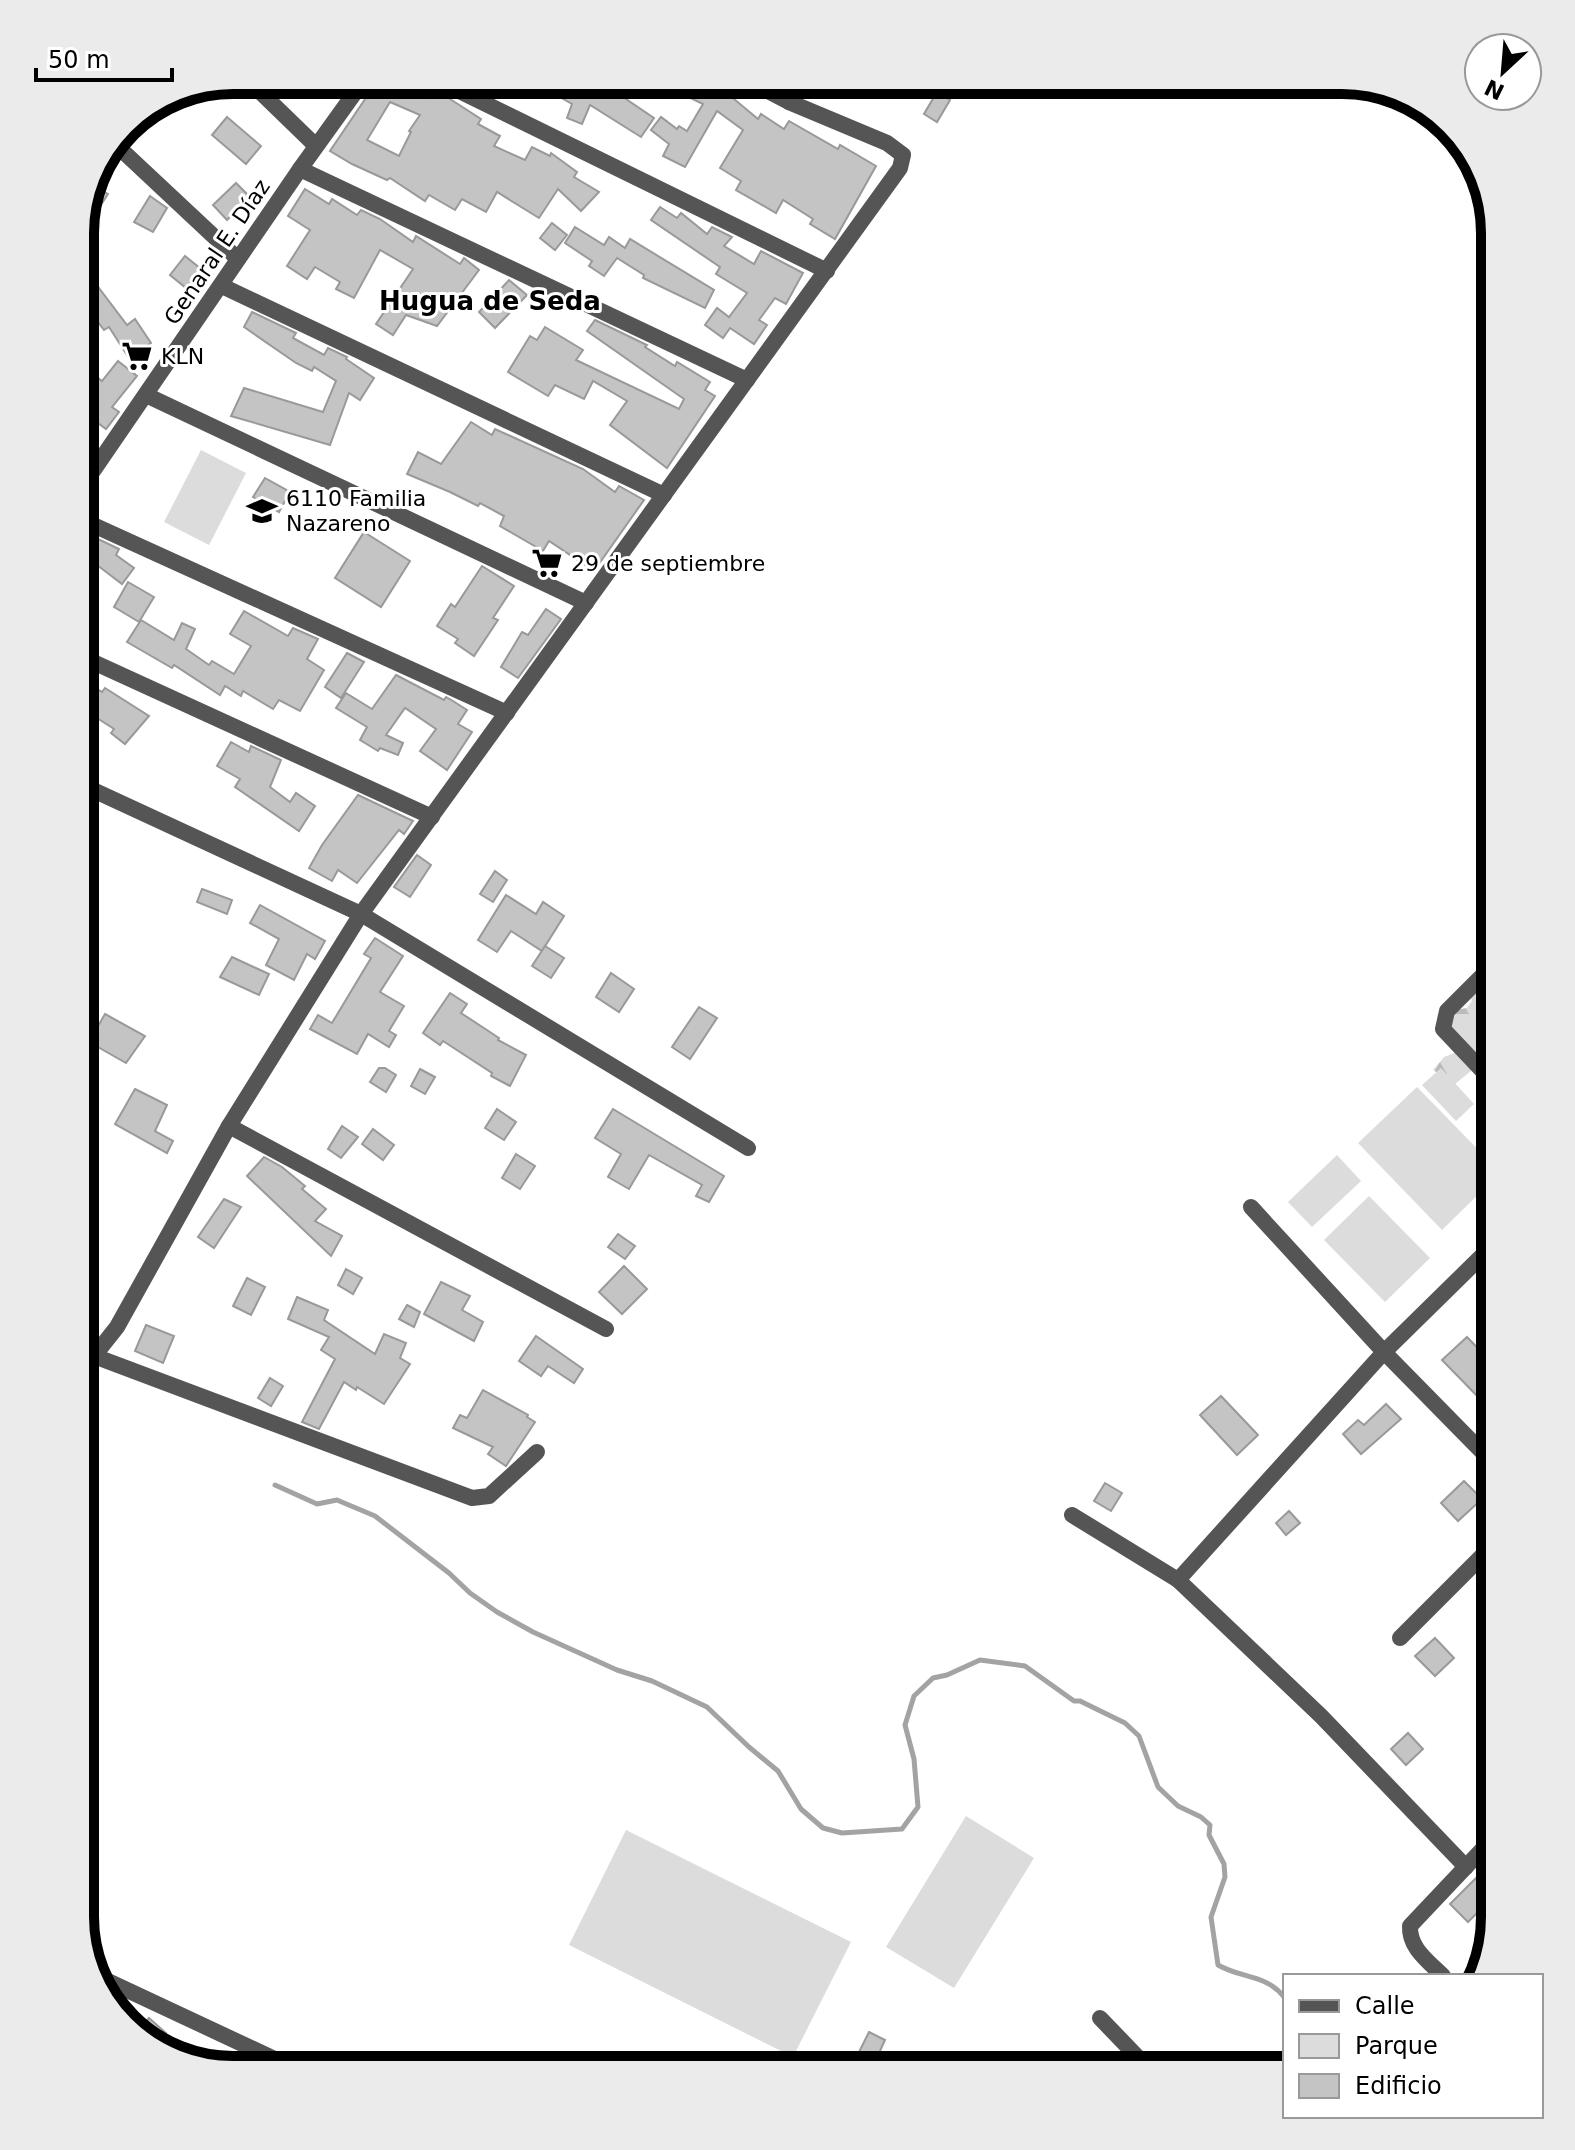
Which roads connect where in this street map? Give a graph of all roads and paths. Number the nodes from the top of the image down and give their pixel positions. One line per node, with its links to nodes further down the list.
1 (262, 94): 7 (street)
2 (354, 94): 7 (street, Genaral E. Díaz)
3 (466, 94): 11 (street)
4 (774, 94): 6 (street)
5 (794, 94): 6 (street)
6 (789, 102): 11 (street)
7 (316, 146): 9 (street, Genaral E. Díaz)
8 (122, 150): 10 (street)
9 (300, 169): 10 (street, Genaral E. Díaz); 13 (street)
10 (238, 259): 12 (street, Genaral E. Díaz)
11 (827, 271): 13 (street)
12 (222, 286): 14 (street, Genaral E. Díaz); 16 (street)
13 (747, 380): 16 (street)
14 (146, 395): 15 (street, Genaral E. Díaz); 18 (street)
15 (94, 470)
16 (664, 495): 18 (street)
17 (94, 525): 20 (street)
18 (586, 603): 20 (street)
19 (94, 662): 22 (street)
20 (507, 713): 22 (street)
21 (94, 790): 23 (street)
22 (432, 817): 23 (street)
23 (361, 914): 26 (street); 27 (street)
24 (1481, 977): 25 (street)
25 (1481, 1069)
26 (229, 1126): 30 (street); 31 (street)
27 (748, 1148)
28 (1251, 1207): 32 (street)
29 (1481, 1257): 32 (street)
30 (606, 1329)
31 (94, 1348)
32 (1384, 1352): 34 (street); 38 (street)
33 (94, 1358): 35 (street)
34 (1481, 1451)
35 (537, 1452)
36 (1072, 1515): 38 (street)
37 (1481, 1557): 39 (street)
38 (1178, 1580): 41 (street)
39 (1400, 1638)
40 (1481, 1851): 41 (street)
41 (1466, 1867): 42 (street)
42 (1441, 1974)
43 (111, 1982): 45 (street)
44 (1100, 2018): 46 (street)
45 (268, 2056)
46 (1137, 2056)

